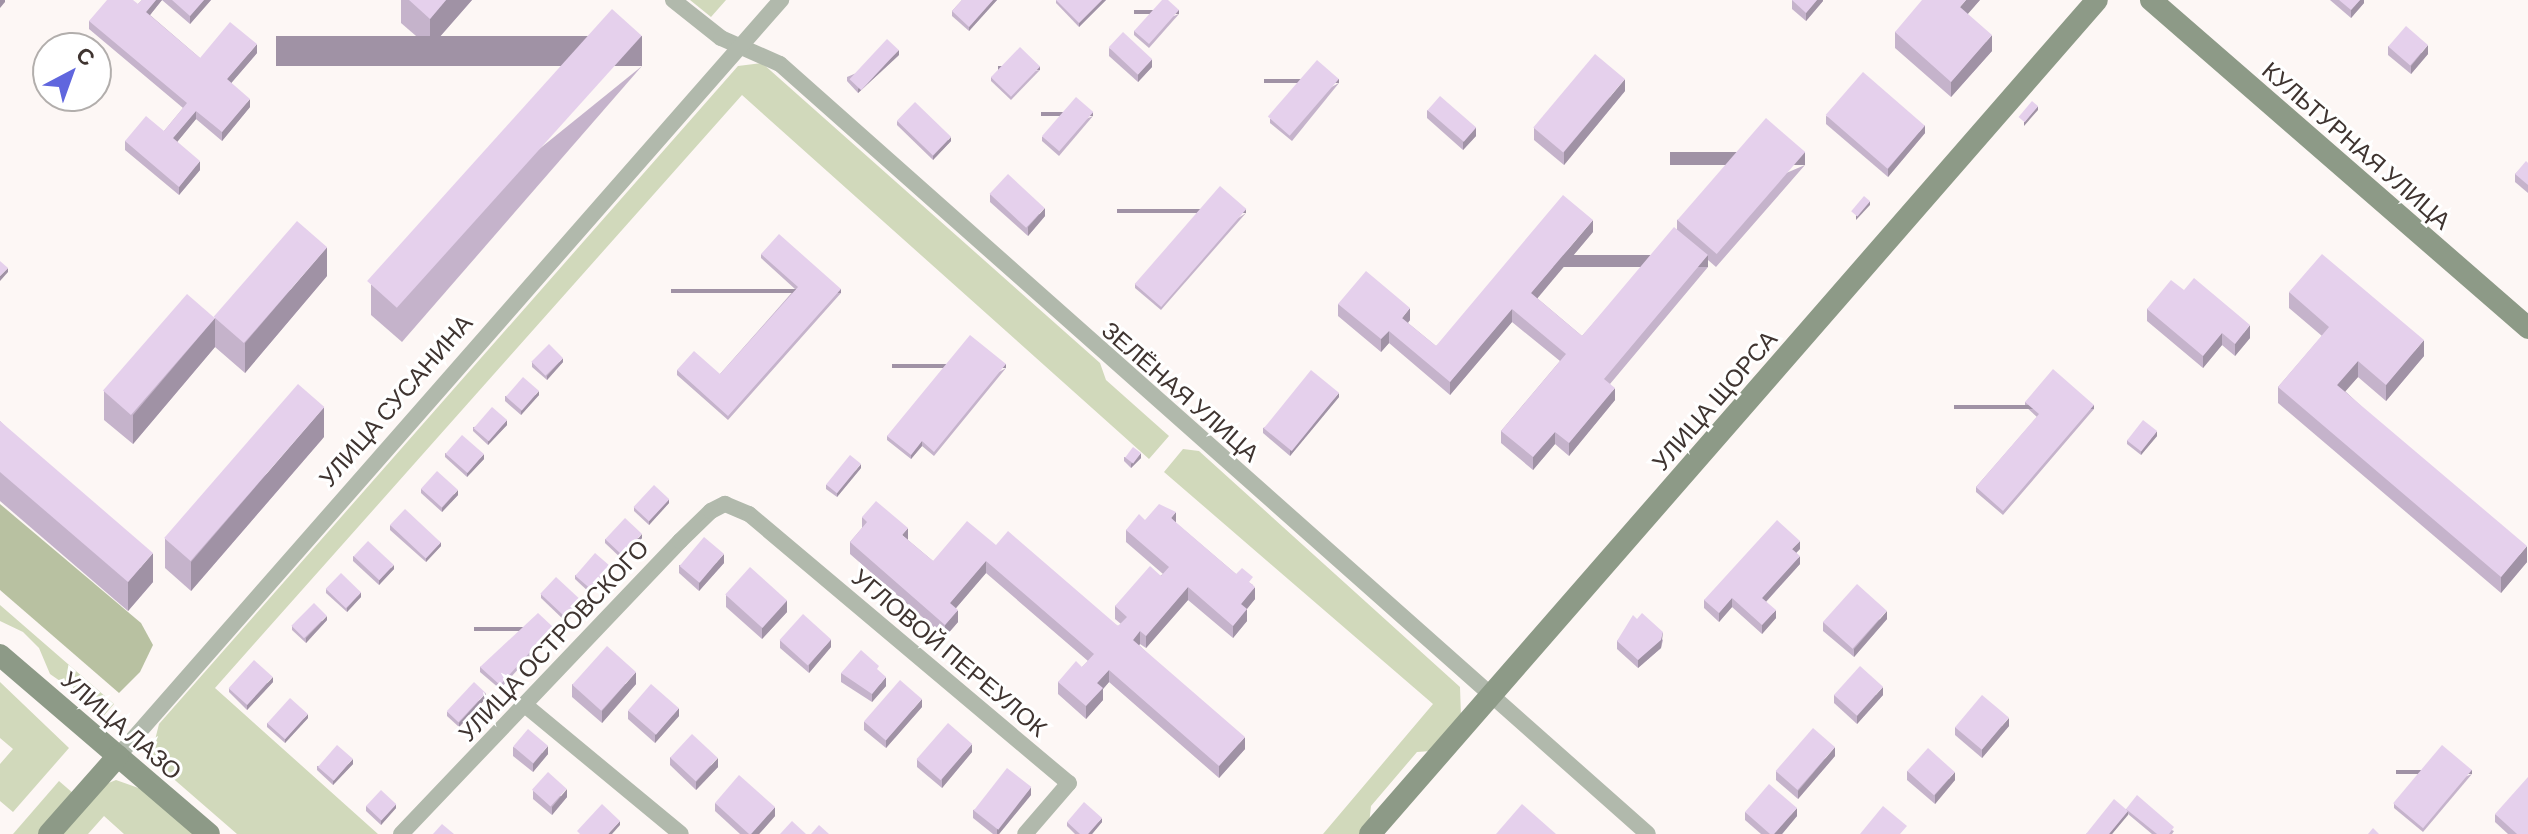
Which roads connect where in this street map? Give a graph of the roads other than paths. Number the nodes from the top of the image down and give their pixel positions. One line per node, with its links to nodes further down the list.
1 (673, 0): 5 (street, ЗЕЛЁНАЯ УЛИЦА)
2 (781, 0): 5 (street, УЛИЦА СУСАНИНА)
3 (2097, 0): 9 (street, УЛИЦА ЩОРСА)
4 (2151, 0): 6 (street, КУЛЬТУРНАЯ УЛИЦА)
5 (739, 48): 9 (street, ЗЕЛЁНАЯ УЛИЦА); 11 (street, УЛИЦА СУСАНИНА)
6 (2528, 328)
7 (749, 514): 10 (street, УЛИЦА ОСТРОВСКОГО); 16 (street, УГЛОВОЙ ПЕРЕУЛОК)
8 (0, 655): 11 (street, УЛИЦА ЛАЗО)
9 (1490, 697): 17 (street, УЛИЦА ЩОРСА); 18 (street, ЗЕЛЁНАЯ УЛИЦА)
10 (525, 705): 14 (street, УЛИЦА ОСТРОВСКОГО); 15 (street)
11 (118, 756): 12 (street, УЛИЦА СУСАНИНА); 13 (street, УЛИЦА ЛАЗО)
12 (49, 834)
13 (209, 834)
14 (401, 834)
15 (681, 834)
16 (1025, 834)
17 (1370, 834)
18 (1648, 834)

